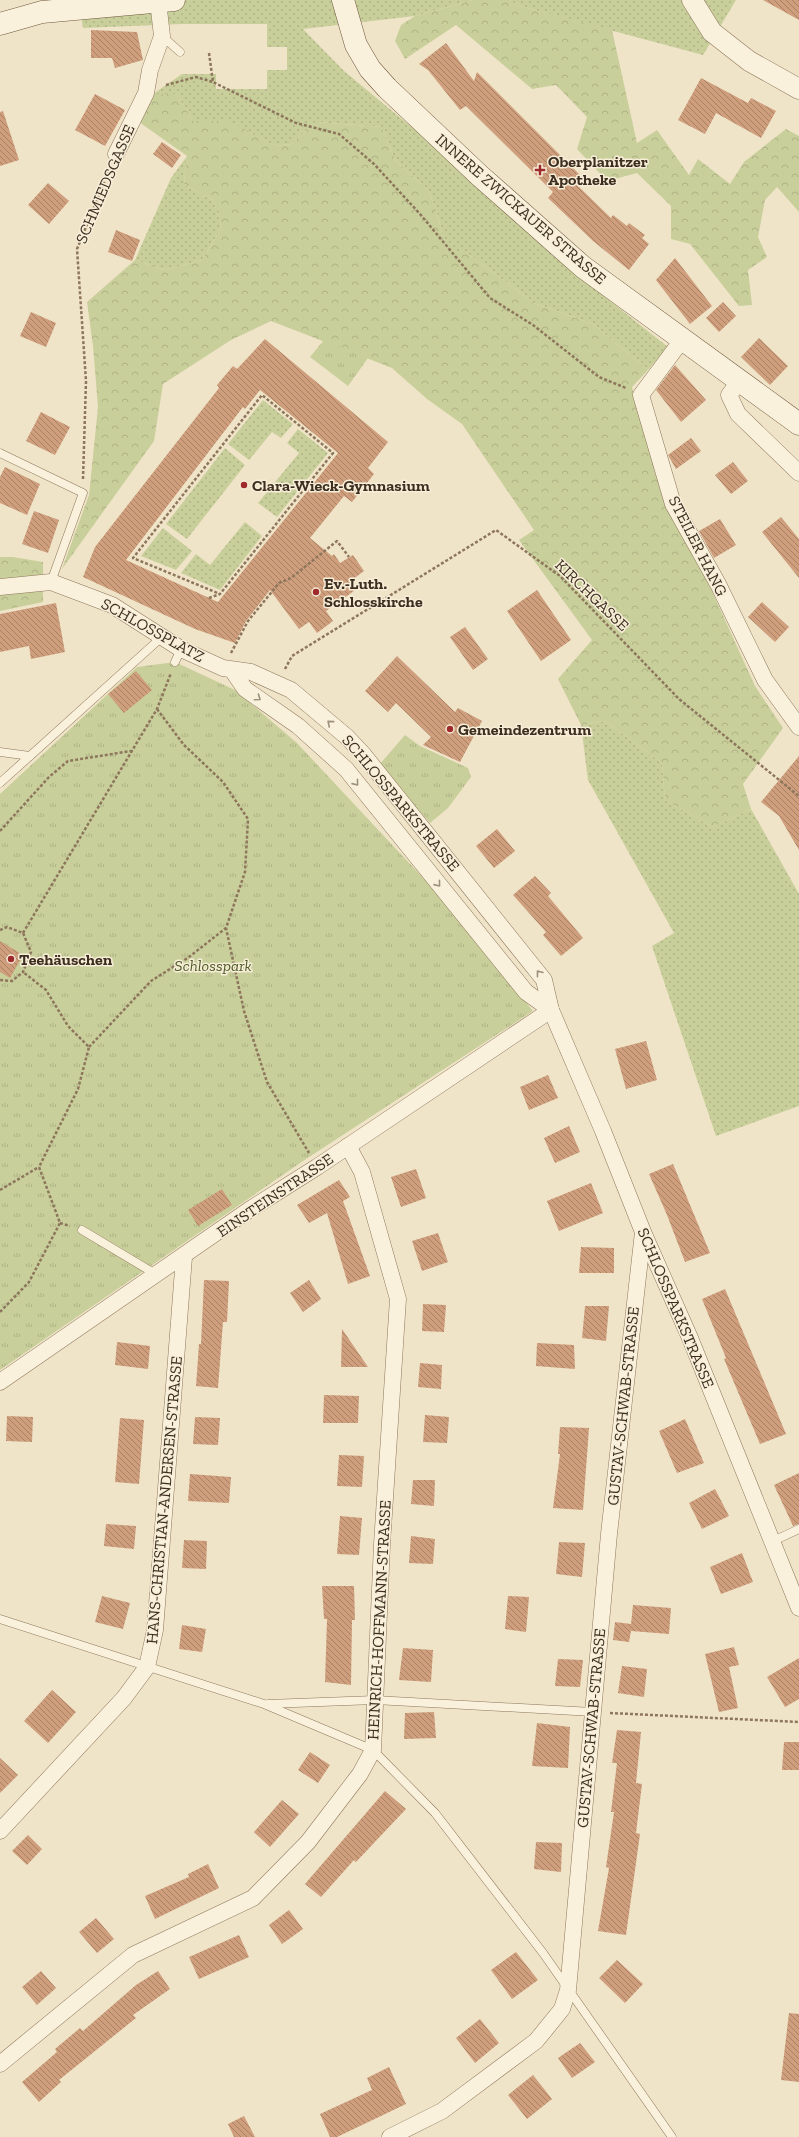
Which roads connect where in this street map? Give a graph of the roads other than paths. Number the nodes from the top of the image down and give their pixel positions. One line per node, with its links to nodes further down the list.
1 (163, 0): 4 (main road); 6 (street, SCHMIEDSGASSE)
2 (343, 0): 10 (main road, INNERE ZWICKAUER STRASSE)
3 (692, 0): 8 (street)
4 (70, 4): 5 (main road)
5 (0, 24)
6 (162, 36): 7 (lane); 9 (street, SCHMIEDSGASSE)
7 (180, 52)
8 (799, 89)
9 (116, 154)
10 (682, 340): 11 (main road, INNERE ZWICKAUER STRASSE); 19 (street, STEILER HANG)
11 (739, 382): 12 (main road, INNERE ZWICKAUER STRASSE); 14 (street)
12 (799, 424)
13 (0, 453): 15 (lane)
14 (799, 473)
15 (51, 582): 16 (street); 17 (street, SCHLOSSPLATZ)
16 (0, 587)
17 (163, 636): 18 (street, SCHLOSSPLATZ); 21 (lane)
18 (228, 669): 23 (street, SCHLOSSPARKSTRASSE, one-way to 23); 23 (street, SCHLOSSPARKSTRASSE, one-way to 18)
19 (799, 727)
20 (0, 752): 21 (lane)
21 (30, 756): 22 (lane)
22 (0, 783)
23 (551, 1010): 24 (street, EINSTEINSTRASSE); 26 (street, SCHLOSSPARKSTRASSE)
24 (348, 1146): 27 (street, EINSTEINSTRASSE); 35 (street, HEINRICH-HOFFMANN-STRASSE)
25 (82, 1230): 28 (lane)
26 (642, 1232): 31 (street, SCHLOSSPARKSTRASSE); 37 (street, GUSTAV-SCHWAB-STRASSE)
27 (184, 1257): 28 (street, EINSTEINSTRASSE); 34 (street, HANS-CHRISTIAN-ANDERSEN-STRASSE)
28 (157, 1275): 29 (street, EINSTEINSTRASSE)
29 (0, 1382)
30 (799, 1529): 31 (lane)
31 (771, 1542): 32 (street, SCHLOSSPARKSTRASSE)
32 (799, 1608)
33 (0, 1619): 34 (lane)
34 (147, 1668): 36 (lane); 39 (street, HANS-CHRISTIAN-ANDERSEN-STRASSE)
35 (375, 1700): 36 (lane); 37 (lane); 38 (street, HEINRICH-HOFFMANN-STRASSE)
36 (264, 1704): 38 (lane)
37 (593, 1712): 40 (street, GUSTAV-SCHWAB-STRASSE)
38 (373, 1750): 40 (lane); 41 (street, HEINRICH-HOFFMANN-STRASSE)
39 (0, 1831)
40 (568, 1990): 42 (street, GUSTAV-SCHWAB-STRASSE); 43 (lane)
41 (0, 2064)
42 (390, 2137)
43 (672, 2137)

